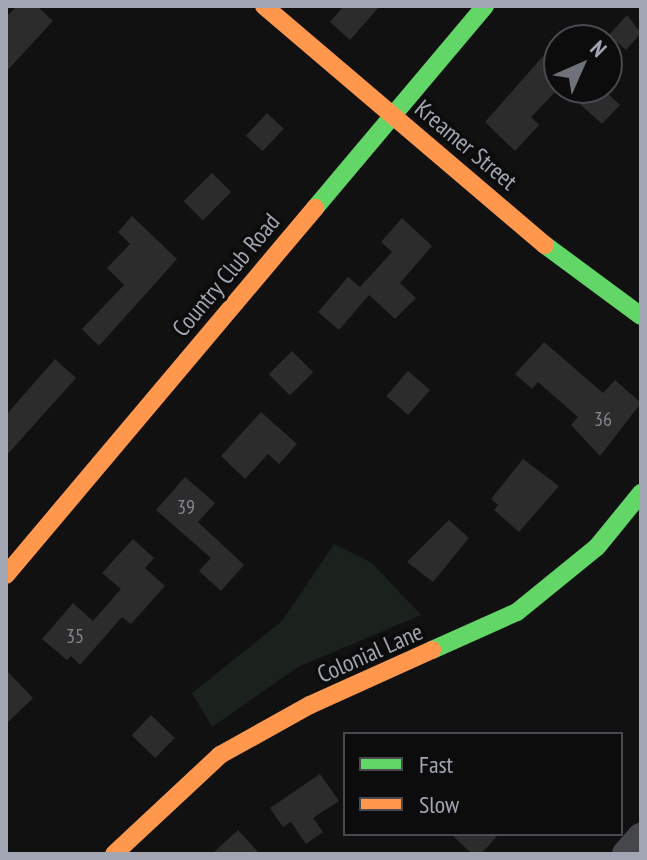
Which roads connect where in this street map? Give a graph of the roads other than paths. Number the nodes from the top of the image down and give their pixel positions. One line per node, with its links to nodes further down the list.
1 (264, 6): 3 (street, Kreamer Street)
2 (485, 6): 3 (street, Country Club Road)
3 (392, 114): 4 (street, Kreamer Street); 6 (street, Country Club Road)
4 (641, 316)
5 (641, 493): 8 (street, Colonial Lane)
6 (6, 575)
7 (641, 837): 9 (street)
8 (114, 854)
9 (626, 854)

